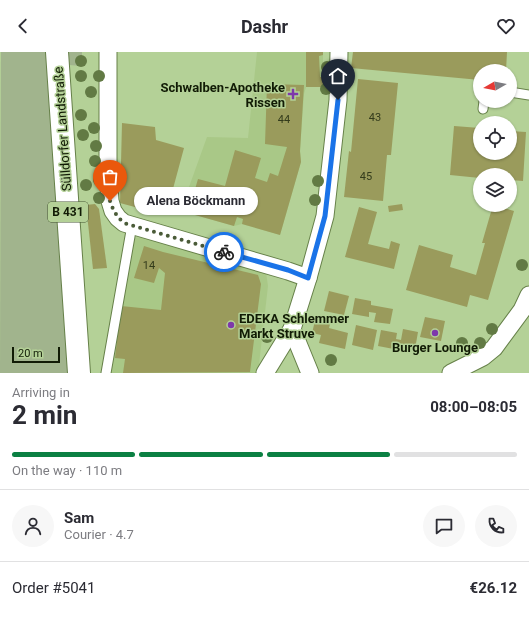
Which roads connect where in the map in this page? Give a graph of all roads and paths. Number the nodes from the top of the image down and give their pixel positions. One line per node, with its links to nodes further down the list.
1 (57, 52): 10 (highway, Sülldorfer Landstraße / B 431)
2 (108, 52): 6 (street)
3 (339, 52): 7 (street)
4 (517, 93): 5 (lane)
5 (529, 95)
6 (132, 225): 7 (street); 11 (lane)
7 (308, 278): 9 (street)
8 (529, 294): 14 (street)
9 (292, 329): 12 (street); 13 (street)
10 (79, 373)
11 (106, 373)
12 (265, 373)
13 (310, 373)
14 (454, 373)

